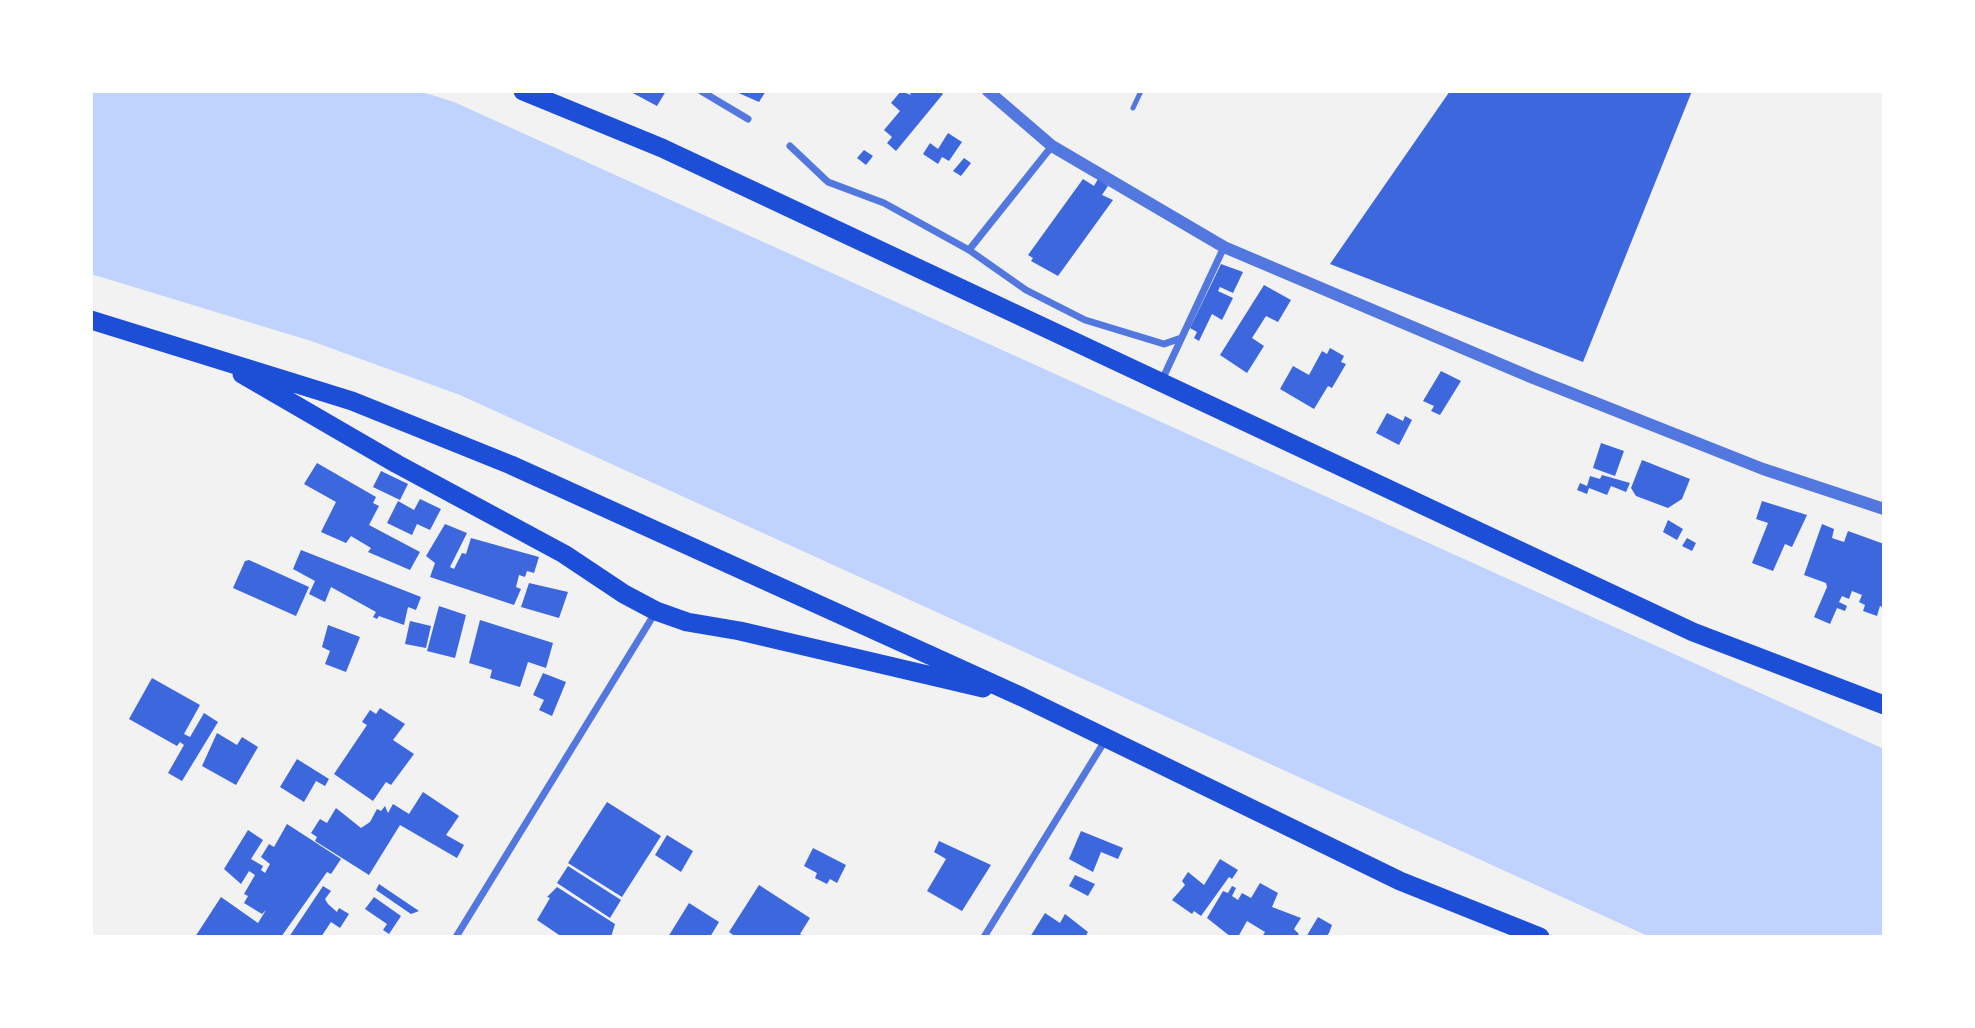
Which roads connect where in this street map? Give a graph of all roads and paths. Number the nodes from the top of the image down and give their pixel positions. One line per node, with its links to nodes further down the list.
1 (523, 91): 14 (highway)
2 (701, 91): 6 (street)
3 (988, 91): 8 (street)
4 (1141, 91): 5 (lane)
5 (1133, 108)
6 (748, 119)
7 (790, 146): 10 (street)
8 (1052, 146): 9 (street); 10 (street)
9 (1224, 247): 12 (street); 15 (street)
10 (969, 250): 12 (street)
11 (91, 320): 13 (highway)
12 (1181, 338): 14 (street)
13 (214, 356): 16 (highway); 17 (highway)
14 (1161, 383): 18 (highway)
15 (1884, 509)
16 (656, 611): 17 (highway); 20 (street)
17 (1021, 696): 19 (highway)
18 (1884, 705)
19 (1106, 739): 21 (street); 22 (highway)
20 (456, 937)
21 (984, 937)
22 (1540, 937)

